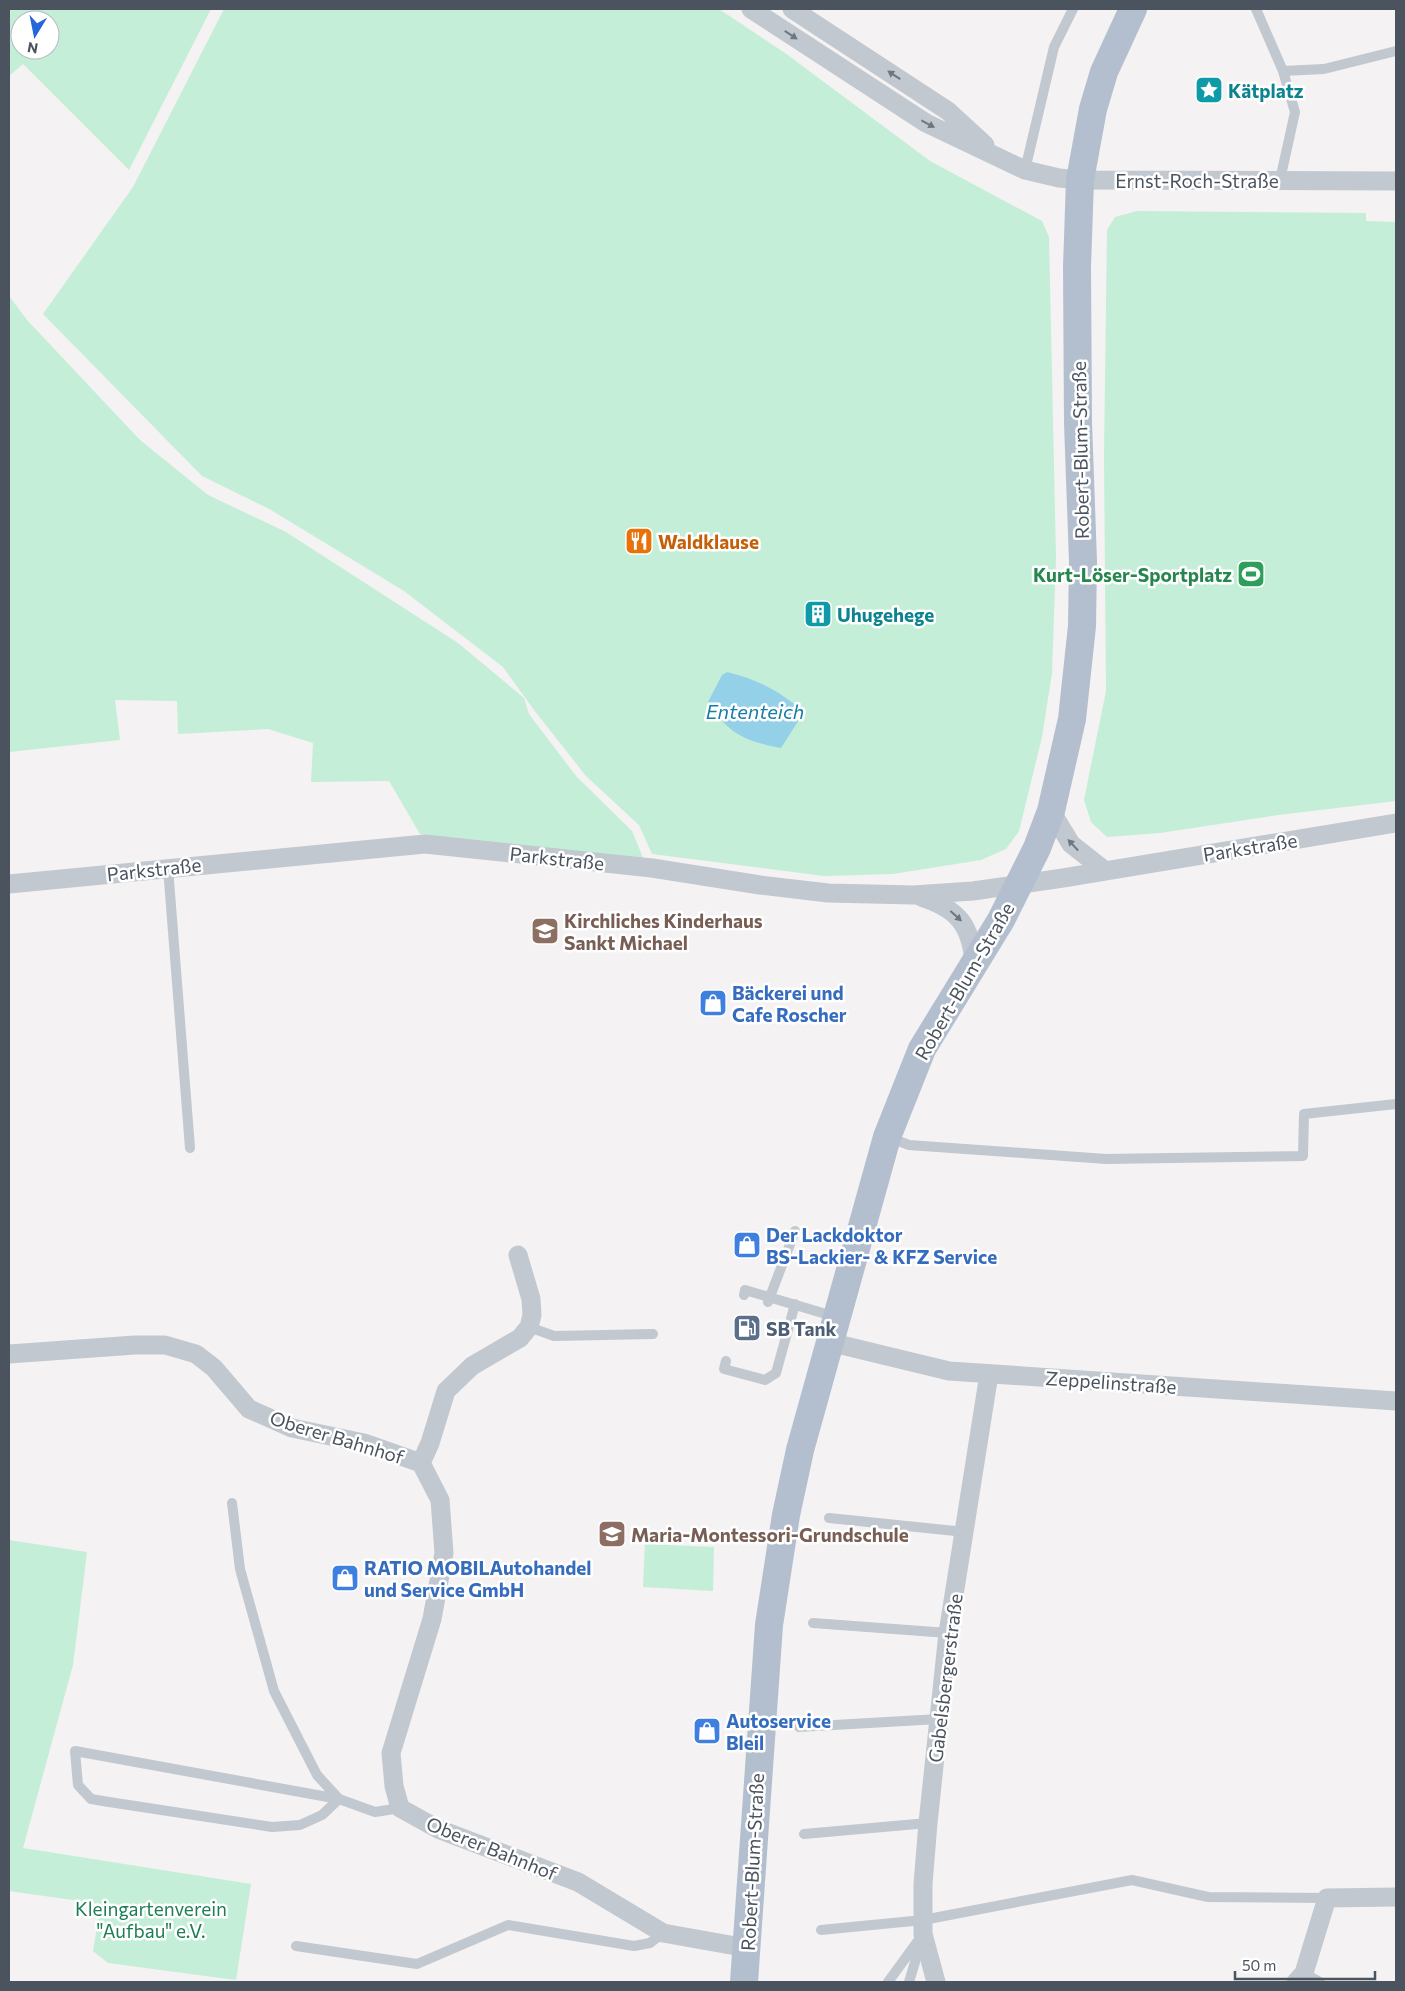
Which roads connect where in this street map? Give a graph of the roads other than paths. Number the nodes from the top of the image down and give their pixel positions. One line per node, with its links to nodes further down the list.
1 (750, 9): 8 (street, Ernst-Roch-Straße, one-way to 8)
2 (792, 9): 8 (street, Ernst-Roch-Straße, one-way to 2)
3 (1073, 9): 9 (lane)
4 (1133, 9): 10 (main road, Robert-Blum-Straße)
5 (1256, 9): 7 (lane)
6 (1396, 51): 7 (lane)
7 (1281, 67): 11 (lane)
8 (1001, 159): 9 (street, Ernst-Roch-Straße)
9 (1025, 170): 10 (street, Ernst-Roch-Straße)
10 (1080, 180): 11 (street, Ernst-Roch-Straße); 13 (main road, Robert-Blum-Straße)
11 (1280, 180): 12 (street, Ernst-Roch-Straße)
12 (1396, 182)
13 (1051, 811): 16 (street, one-way to 13); 18 (main road, Robert-Blum-Straße)
14 (1396, 823): 16 (street, Parkstraße)
15 (168, 868): 17 (street, Parkstraße); 19 (street, Parkstraße); 23 (lane)
16 (1104, 870): 18 (street, Parkstraße)
17 (9, 884)
18 (1021, 884): 19 (street, Parkstraße); 20 (main road, Robert-Blum-Straße)
19 (912, 895): 20 (street, one-way to 20)
20 (974, 963): 22 (main road, Robert-Blum-Straße)
21 (1396, 1104): 22 (lane)
22 (887, 1137): 29 (main road, Robert-Blum-Straße)
23 (190, 1148)
24 (795, 1231): 27 (lane)
25 (518, 1255): 30 (street)
26 (744, 1295): 27 (lane)
27 (768, 1299): 28 (lane)
28 (795, 1304): 29 (lane); 34 (lane)
29 (836, 1316): 32 (main road, Robert-Blum-Straße)
30 (529, 1327): 31 (lane); 37 (street, Oberer Bahnhof)
31 (653, 1334)
32 (829, 1342): 35 (street, Zeppelinstraße); 55 (main road, Robert-Blum-Straße)
33 (9, 1354): 37 (street, Oberer Bahnhof)
34 (726, 1361)
35 (989, 1374): 36 (street, Zeppelinstraße); 40 (street, Gabelsbergerstraße)
36 (1396, 1401)
37 (421, 1463): 46 (street, Oberer Bahnhof)
38 (232, 1503): 45 (lane)
39 (829, 1518): 40 (lane)
40 (965, 1532): 42 (street, Gabelsbergerstraße)
41 (813, 1623): 42 (lane)
42 (948, 1633): 43 (street, Gabelsbergerstraße)
43 (939, 1719): 44 (lane); 47 (street, Gabelsbergerstraße)
44 (799, 1727)
45 (339, 1798): 45 (lane); 46 (lane)
46 (400, 1808): 53 (street, Oberer Bahnhof)
47 (928, 1824): 48 (lane); 51 (street, Gabelsbergerstraße)
48 (804, 1834)
49 (1396, 1897): 50 (street)
50 (1327, 1898): 51 (lane); 56 (street)
51 (923, 1927): 52 (lane); 58 (lane); 59 (lane); 60 (street, Gabelsbergerstraße)
52 (821, 1930)
53 (663, 1933): 54 (lane); 55 (street, Oberer Bahnhof)
54 (296, 1946)
55 (747, 1948): 57 (main road, Robert-Blum-Straße)
56 (1307, 1979)
57 (744, 1982)
58 (888, 1982)
59 (909, 1982)
60 (936, 1982)

